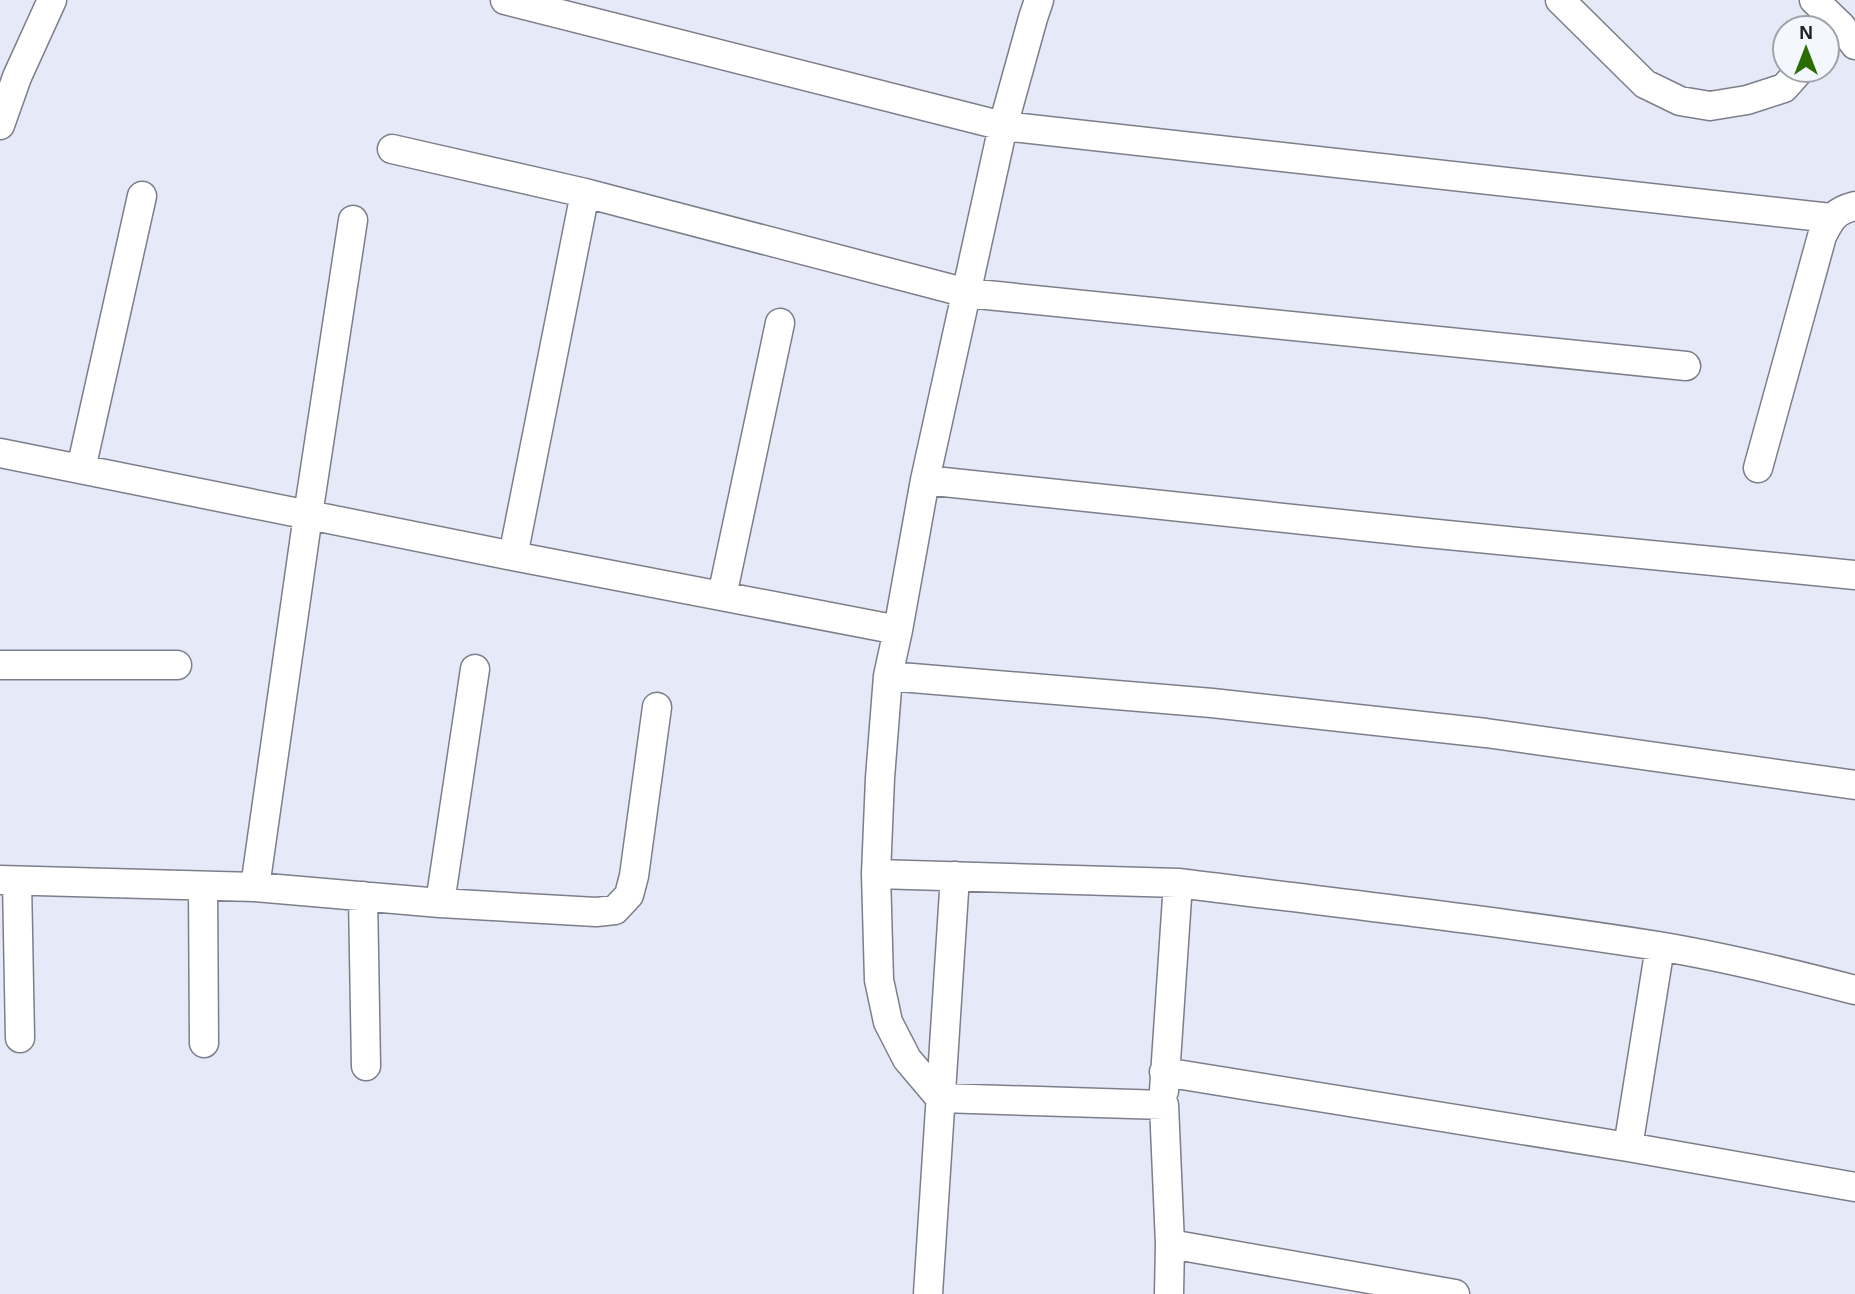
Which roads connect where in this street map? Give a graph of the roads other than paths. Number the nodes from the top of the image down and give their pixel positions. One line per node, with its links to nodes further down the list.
1 (51, 0): 8 (street)
2 (505, 0): 9 (street)
3 (1039, 0): 9 (street)
4 (1560, 0): 7 (street)
5 (1814, 0): 6 (street)
6 (1844, 31)
7 (1788, 84)
8 (0, 125)
9 (1003, 126): 13 (street); 15 (street)
10 (392, 149): 11 (street)
11 (585, 193): 15 (street); 23 (street)
12 (142, 196): 20 (street)
13 (1843, 212): 19 (street)
14 (353, 220): 22 (street)
15 (967, 293): 17 (street); 21 (street)
16 (780, 323): 25 (street)
17 (1686, 366)
18 (0, 453): 20 (street)
19 (1758, 468)
20 (81, 470): 22 (street)
21 (925, 480): 24 (street); 26 (street)
22 (307, 515): 23 (street); 38 (street)
23 (513, 556): 25 (street)
24 (1855, 575)
25 (722, 596): 26 (street)
26 (898, 630): 30 (street)
27 (0, 665): 28 (street)
28 (177, 665)
29 (475, 669): 40 (street)
30 (888, 676): 32 (street); 33 (street)
31 (657, 708): 40 (street)
32 (1855, 785)
33 (876, 874): 34 (street); 47 (street)
34 (955, 876): 36 (street); 47 (street)
35 (8, 881): 37 (street); 43 (street)
36 (1178, 883): 41 (street); 46 (street)
37 (204, 886): 38 (street); 44 (street)
38 (255, 887): 39 (street)
39 (363, 896): 40 (street); 45 (street)
40 (440, 903)
41 (1660, 947): 42 (street); 49 (street)
42 (1855, 990)
43 (20, 1038)
44 (204, 1044)
45 (366, 1066)
46 (1164, 1072): 48 (street); 49 (street)
47 (940, 1098): 48 (street); 52 (street)
48 (1164, 1105): 51 (street)
49 (1629, 1147): 50 (street)
50 (1855, 1187)
51 (1170, 1244): 53 (street); 54 (street)
52 (928, 1294)
53 (1169, 1294)
54 (1455, 1294)

